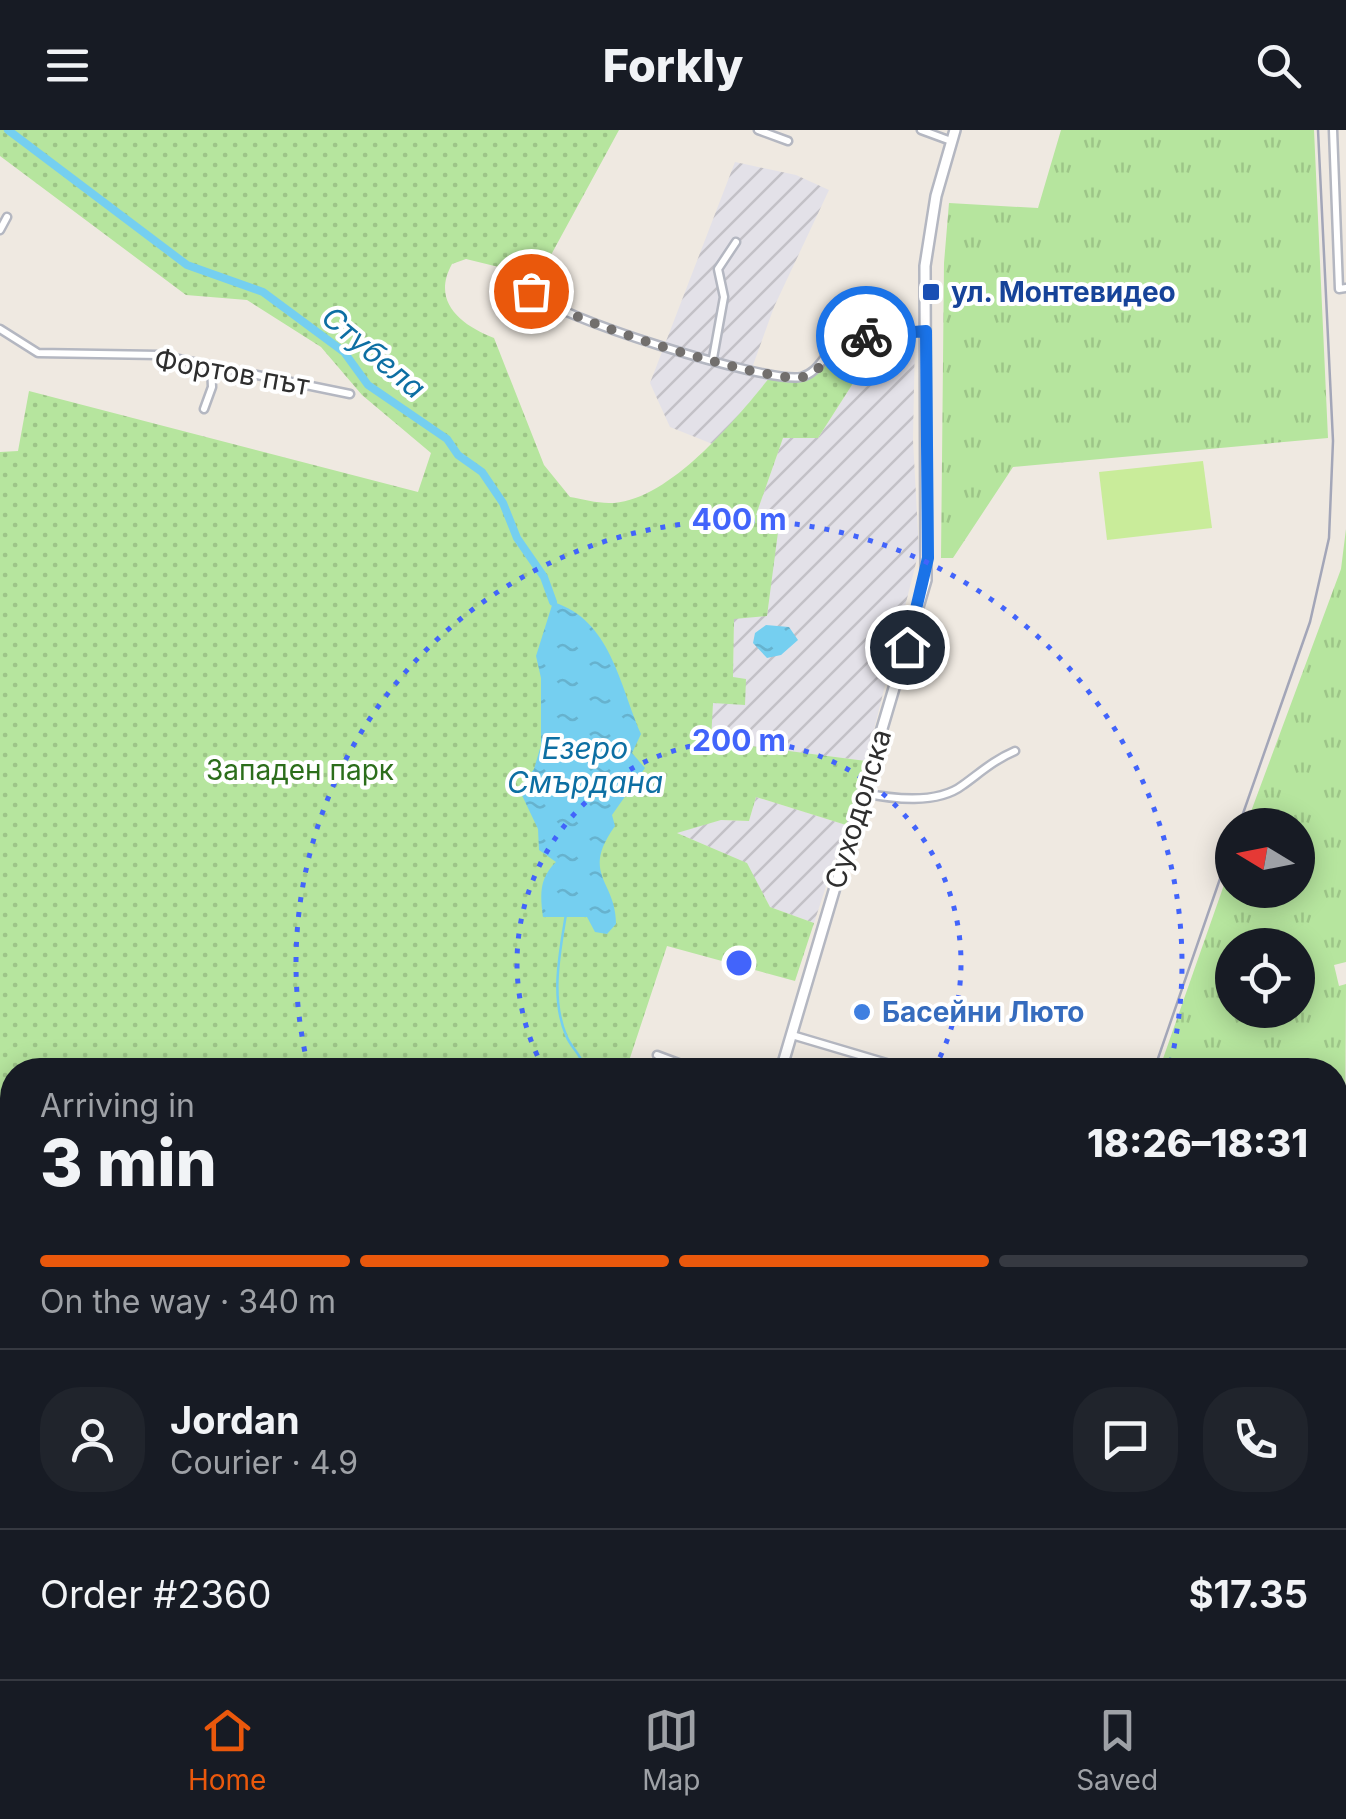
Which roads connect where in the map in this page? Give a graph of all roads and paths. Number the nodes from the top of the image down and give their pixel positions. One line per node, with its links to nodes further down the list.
1 (758, 130): 6 (street)
2 (921, 130): 5 (street)
3 (955, 130): 5 (street, Суходолска)
4 (1333, 130): 10 (street)
5 (951, 141): 13 (street, Суходолска)
6 (788, 142)
7 (6, 216): 8 (street)
8 (0, 230)
9 (736, 242): 14 (street)
10 (1342, 289)
11 (531, 291): 14 (street)
12 (0, 330): 15 (street, Фортов път)
13 (926, 331): 14 (street); 19 (street, Суходолска)
14 (713, 358)
15 (211, 365): 16 (street, Фортов път); 17 (street)
16 (350, 394)
17 (204, 409)
18 (1015, 751): 19 (street)
19 (864, 792): 20 (street, Суходолска)
20 (792, 1034): 23 (street, Суходолска); 24 (street)
21 (657, 1055): 22 (street)
22 (665, 1058)
23 (785, 1058)
24 (871, 1058)

